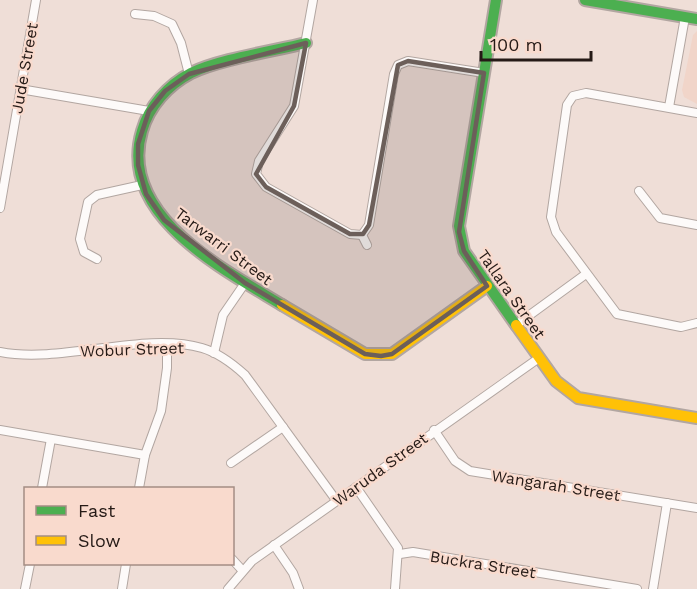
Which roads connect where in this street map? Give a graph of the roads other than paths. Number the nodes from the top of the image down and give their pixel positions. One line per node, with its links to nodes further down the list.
1 (36, 0): 11 (street, Jude Street)
2 (313, 0): 8 (street)
3 (496, 0): 9 (street, Tallara Street)
4 (585, 0): 6 (street)
5 (135, 14): 10 (street)
6 (685, 17): 7 (street); 12 (street)
7 (697, 19)
8 (306, 43): 10 (street, Tarwarri Street); 19 (street)
9 (484, 73): 19 (street); 24 (street, Tallara Street)
10 (189, 74): 13 (street, Tarwarri Street)
11 (20, 89): 13 (street); 17 (street, Jude Street)
12 (669, 107): 14 (street); 22 (street)
13 (150, 111): 15 (street, Tarwarri Street)
14 (697, 113)
15 (142, 184): 21 (street); 23 (street, Tarwarri Street)
16 (639, 191): 18 (street)
17 (0, 208)
18 (697, 225)
19 (362, 235): 20 (street)
20 (367, 244)
21 (97, 258)
22 (586, 274): 25 (street); 26 (street)
23 (244, 283): 24 (street, Tarwarri Street); 29 (street)
24 (488, 286): 26 (street, Tallara Street)
25 (696, 324)
26 (516, 325): 30 (street, Tallara Street)
27 (167, 344): 28 (street, Wobur Street); 29 (street, Wobur Street); 36 (street)
28 (0, 352)
29 (214, 353): 32 (street, Wobur Street)
30 (539, 358): 31 (street, Tallara Street); 34 (street, Waruda Street)
31 (697, 418)
32 (283, 427): 37 (street); 41 (street, Wobur Street)
33 (0, 430): 35 (street)
34 (434, 430): 40 (street, Waruda Street); 42 (street, Wangarah Street)
35 (51, 439): 36 (street); 38 (street)
36 (144, 454): 39 (street)
37 (231, 463)
38 (42, 487)
39 (139, 487)
40 (356, 487): 41 (street, Waruda Street); 45 (street)
41 (336, 501): 44 (street, Waruda Street)
42 (667, 503): 43 (street, Wangarah Street); 56 (street)
43 (697, 508)
44 (274, 545): 49 (street, Waruda Street); 53 (street)
45 (400, 554): 54 (street); 55 (street, Buckra Street)
46 (234, 561): 49 (street)
47 (30, 565): 50 (street)
48 (126, 565): 51 (street)
49 (242, 570): 52 (street, Waruda Street)
50 (25, 589)
51 (122, 589)
52 (228, 589)
53 (299, 589)
54 (395, 589)
55 (637, 589)
56 (653, 589)

